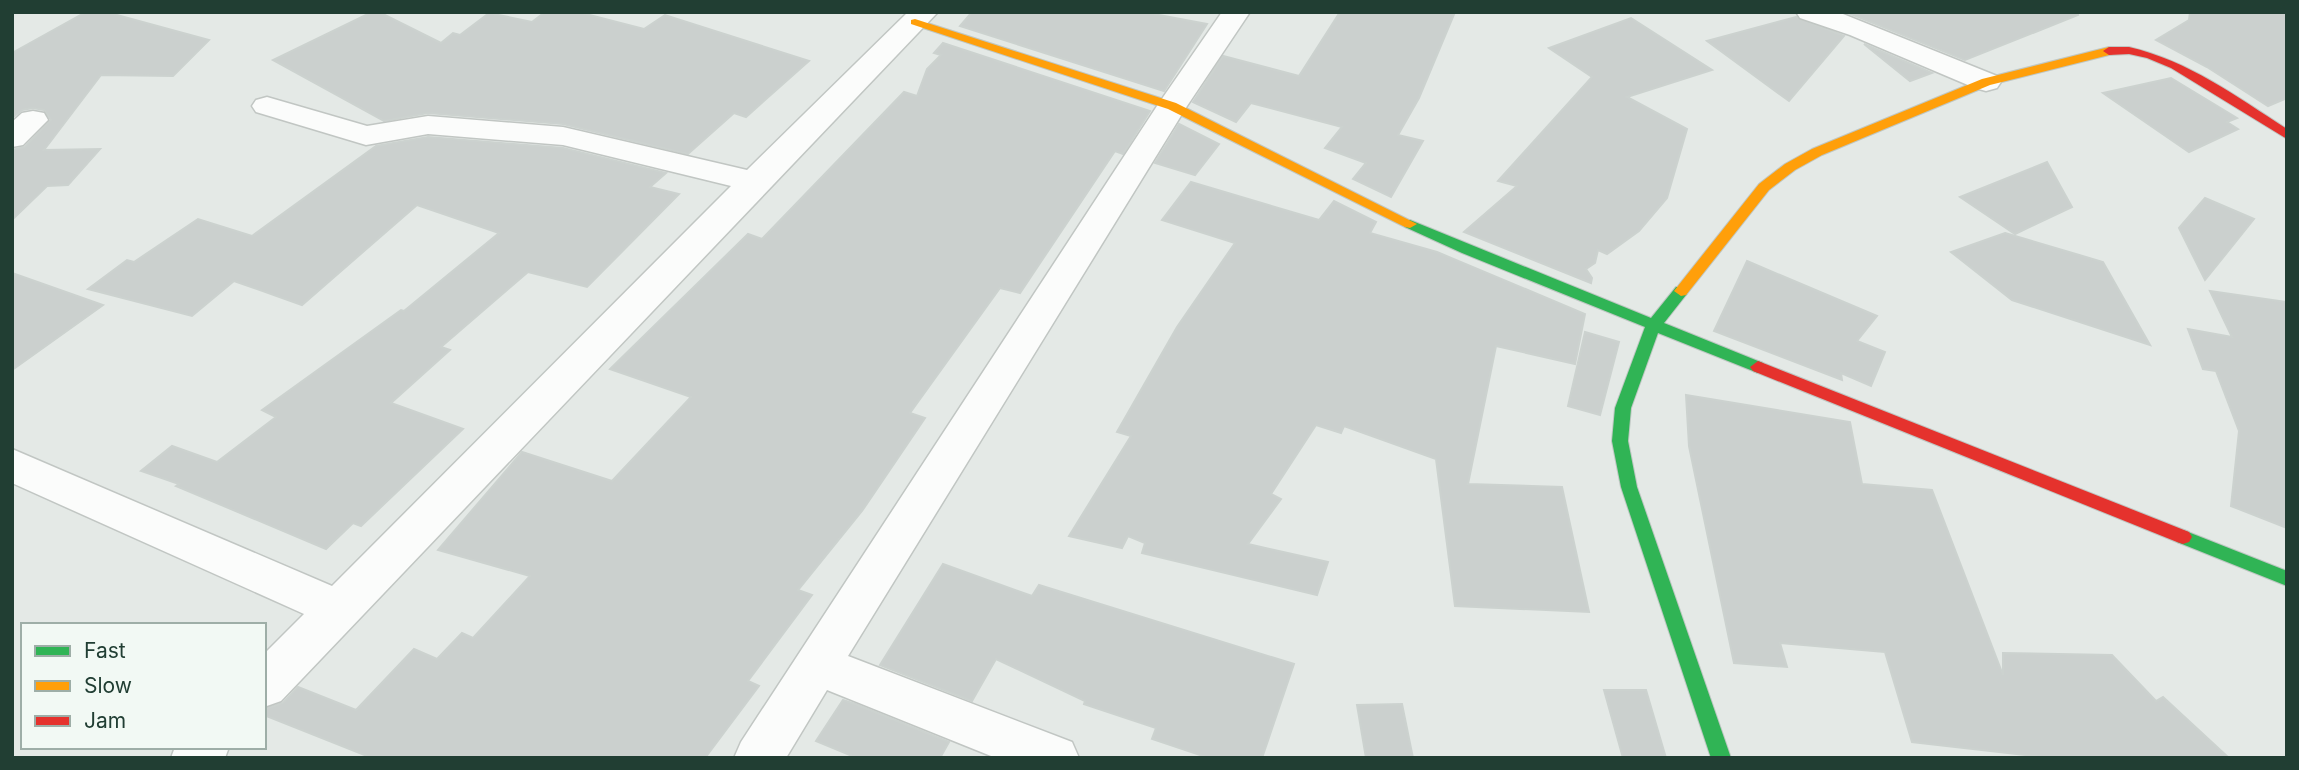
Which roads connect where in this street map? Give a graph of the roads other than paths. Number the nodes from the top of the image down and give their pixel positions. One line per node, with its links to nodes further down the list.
1 (1236, 12): 6 (street)
2 (1810, 12): 4 (street)
3 (920, 17): 6 (street); 8 (street)
4 (1986, 82): 7 (street); 9 (street)
5 (267, 106): 8 (street)
6 (1172, 106): 9 (street); 13 (street)
7 (2287, 135)
8 (754, 182): 12 (street)
9 (1653, 326): 11 (street); 17 (street)
10 (12, 465): 12 (street)
11 (2287, 579)
12 (339, 609): 14 (street)
13 (817, 665): 15 (street); 16 (street)
14 (266, 684)
15 (758, 758)
16 (1055, 758)
17 (1721, 758)

